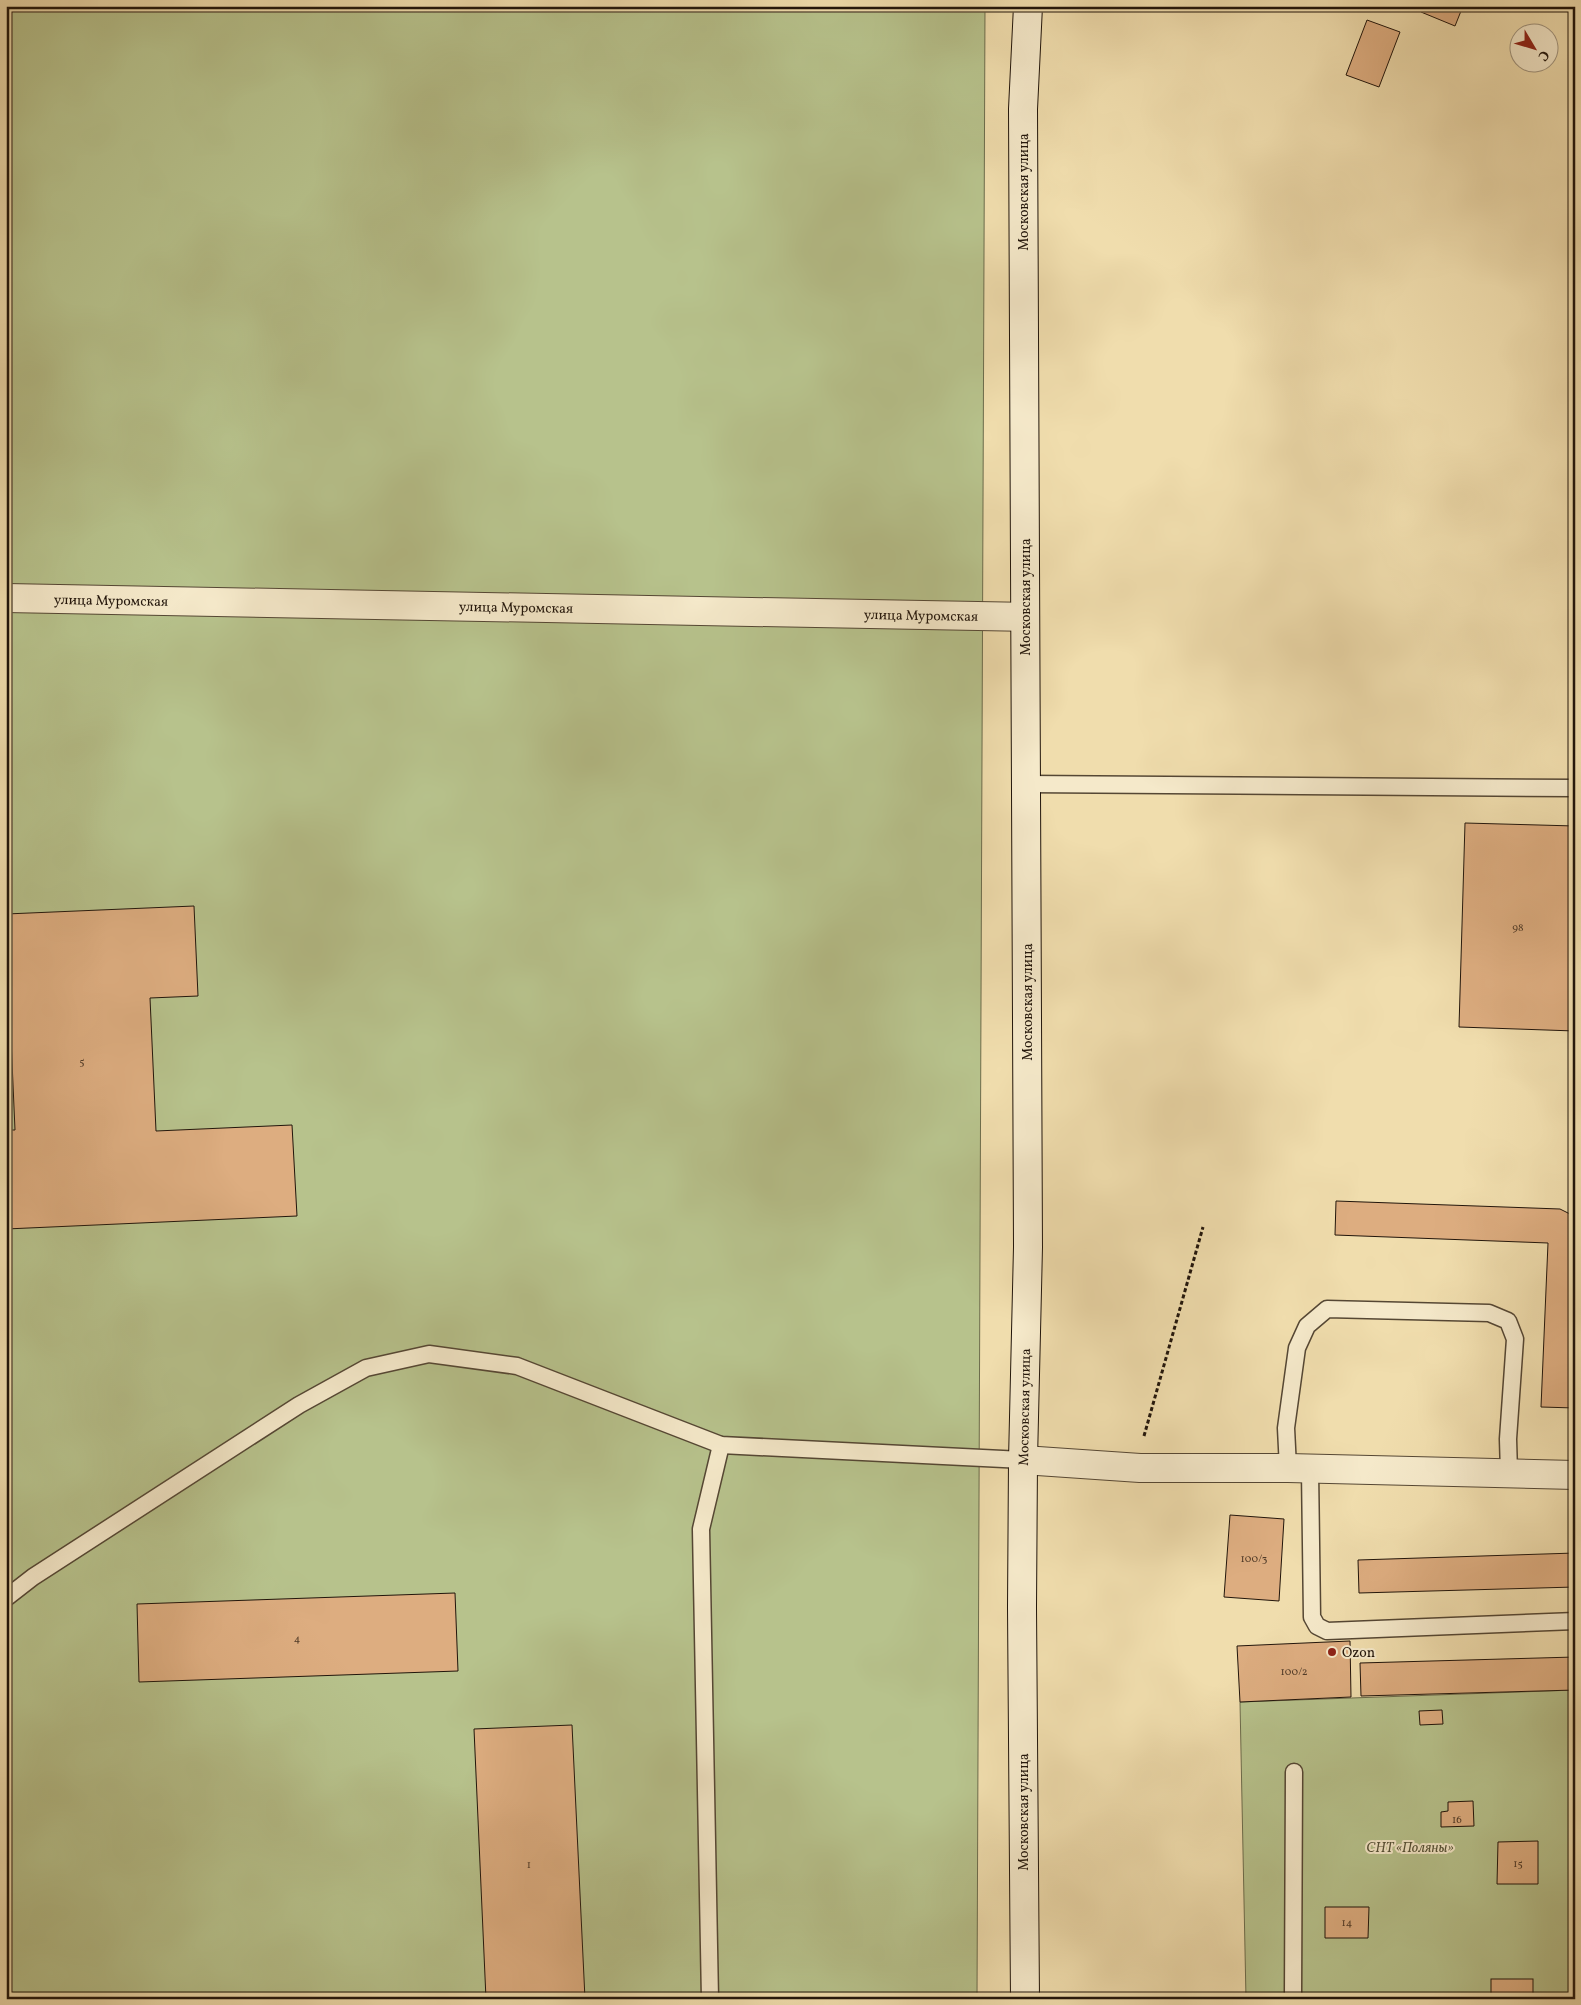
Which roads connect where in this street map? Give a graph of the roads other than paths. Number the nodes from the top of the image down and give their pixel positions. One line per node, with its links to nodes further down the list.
1 (1028, 6): 3 (main road, Московская улица)
2 (6, 598): 3 (main road, улица Муромская)
3 (1025, 617): 4 (main road, Московская улица)
4 (1026, 784): 5 (lane); 7 (main road, Московская улица)
5 (1575, 788)
6 (721, 1445): 7 (lane); 11 (lane); 14 (lane)
7 (1023, 1460): 8 (main road); 15 (main road, Московская улица)
8 (1299, 1469): 9 (main road); 9 (lane); 12 (lane)
9 (1509, 1473): 10 (main road)
10 (1575, 1474)
11 (6, 1598)
12 (1575, 1621)
13 (1294, 1772): 16 (lane)
14 (710, 1999)
15 (1025, 1999)
16 (1293, 1999)

